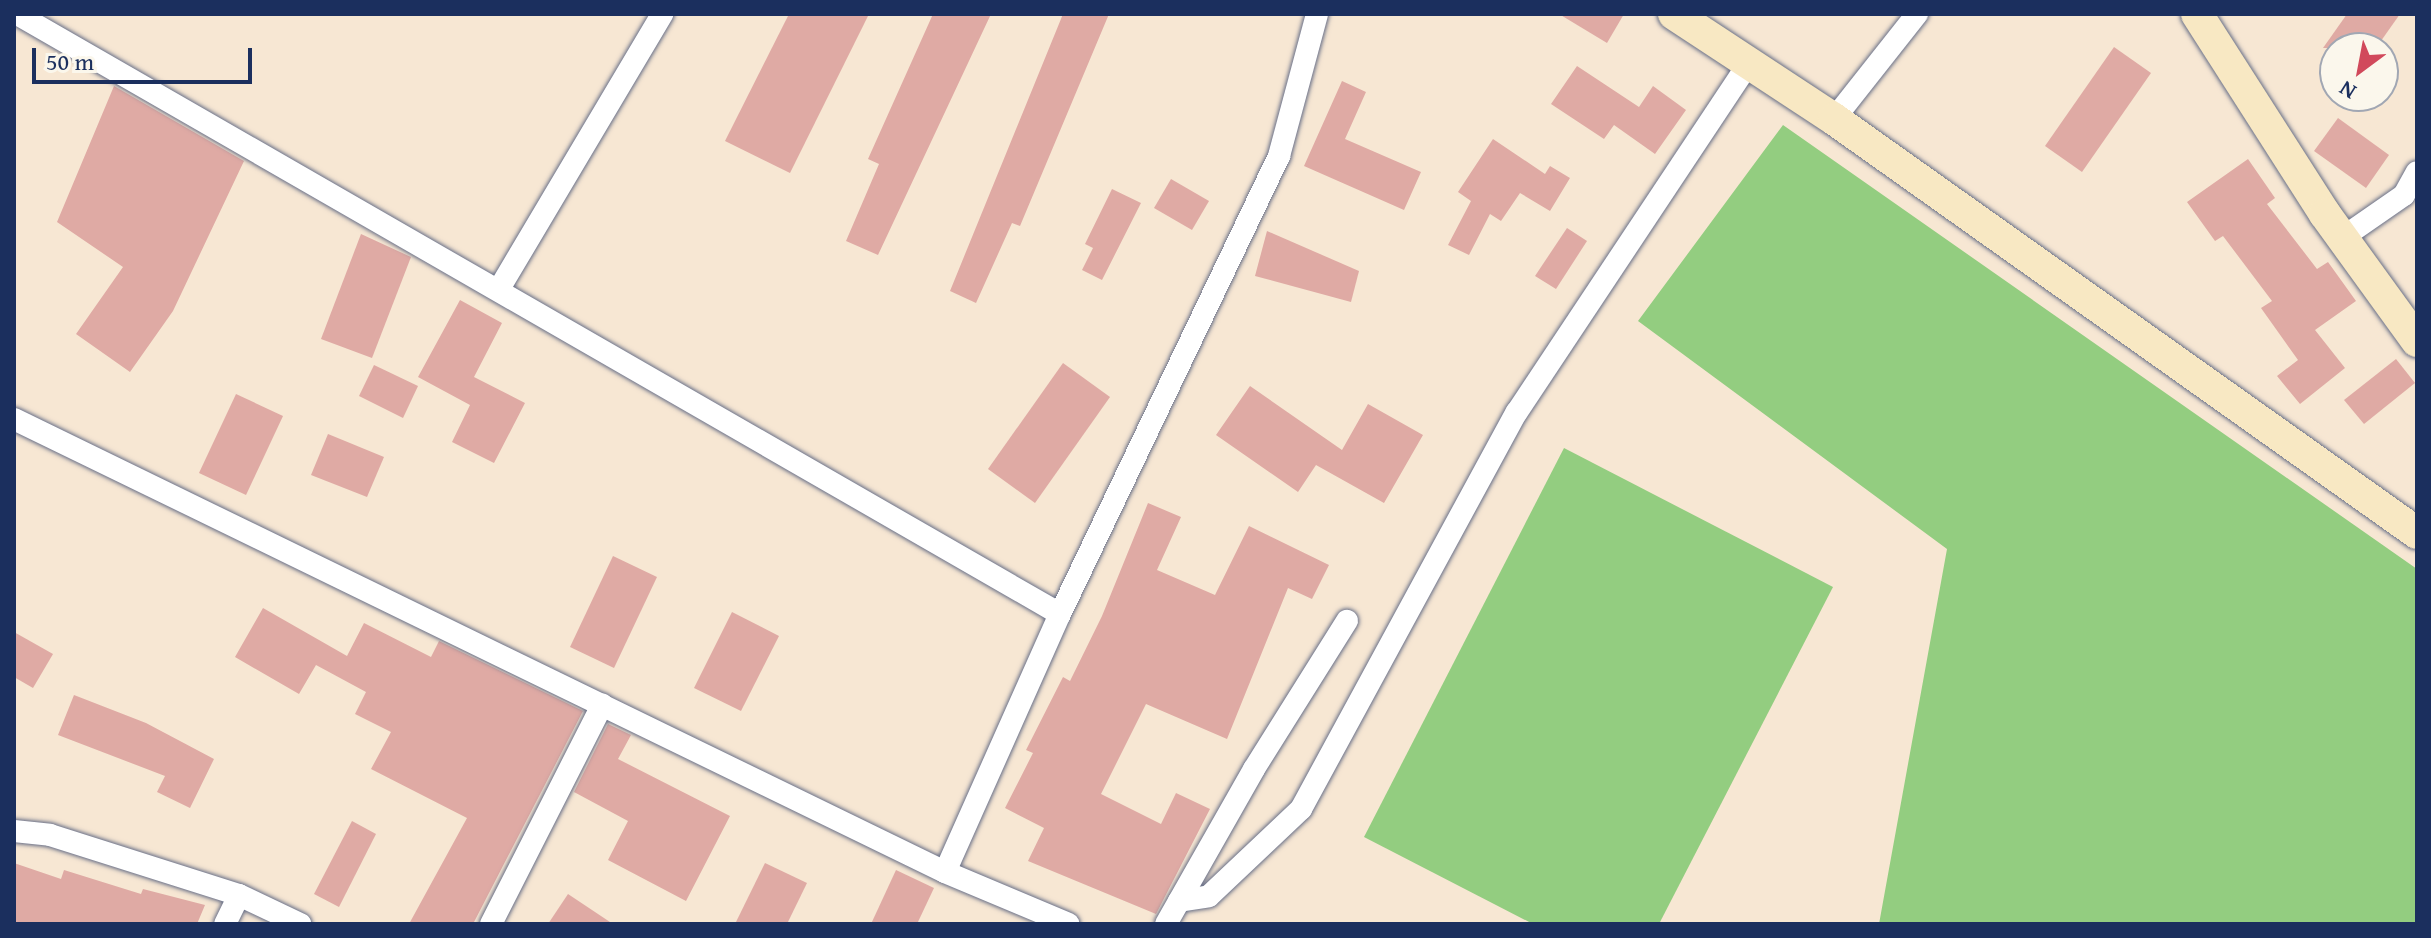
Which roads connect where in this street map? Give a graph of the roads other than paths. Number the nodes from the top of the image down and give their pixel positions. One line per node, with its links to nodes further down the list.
1 (17, 14): 11 (street)
2 (662, 14): 11 (street)
3 (1317, 14): 15 (street)
4 (1674, 14): 7 (street)
5 (1917, 14): 8 (street)
6 (2197, 14): 10 (street)
7 (1749, 63): 8 (street); 21 (street)
8 (1834, 119): 14 (street)
9 (2417, 172): 10 (street)
10 (2342, 238): 12 (street)
11 (499, 289): 15 (street)
12 (2417, 340)
13 (14, 419): 17 (street)
14 (2417, 533)
15 (1060, 614): 19 (street)
16 (1347, 621): 21 (street)
17 (602, 705): 19 (street); 24 (street)
18 (14, 831): 20 (street)
19 (945, 872): 25 (street)
20 (239, 895): 22 (street); 23 (street)
21 (1179, 901): 26 (street)
22 (225, 924)
23 (300, 924)
24 (491, 924)
25 (1069, 924)
26 (1166, 924)

